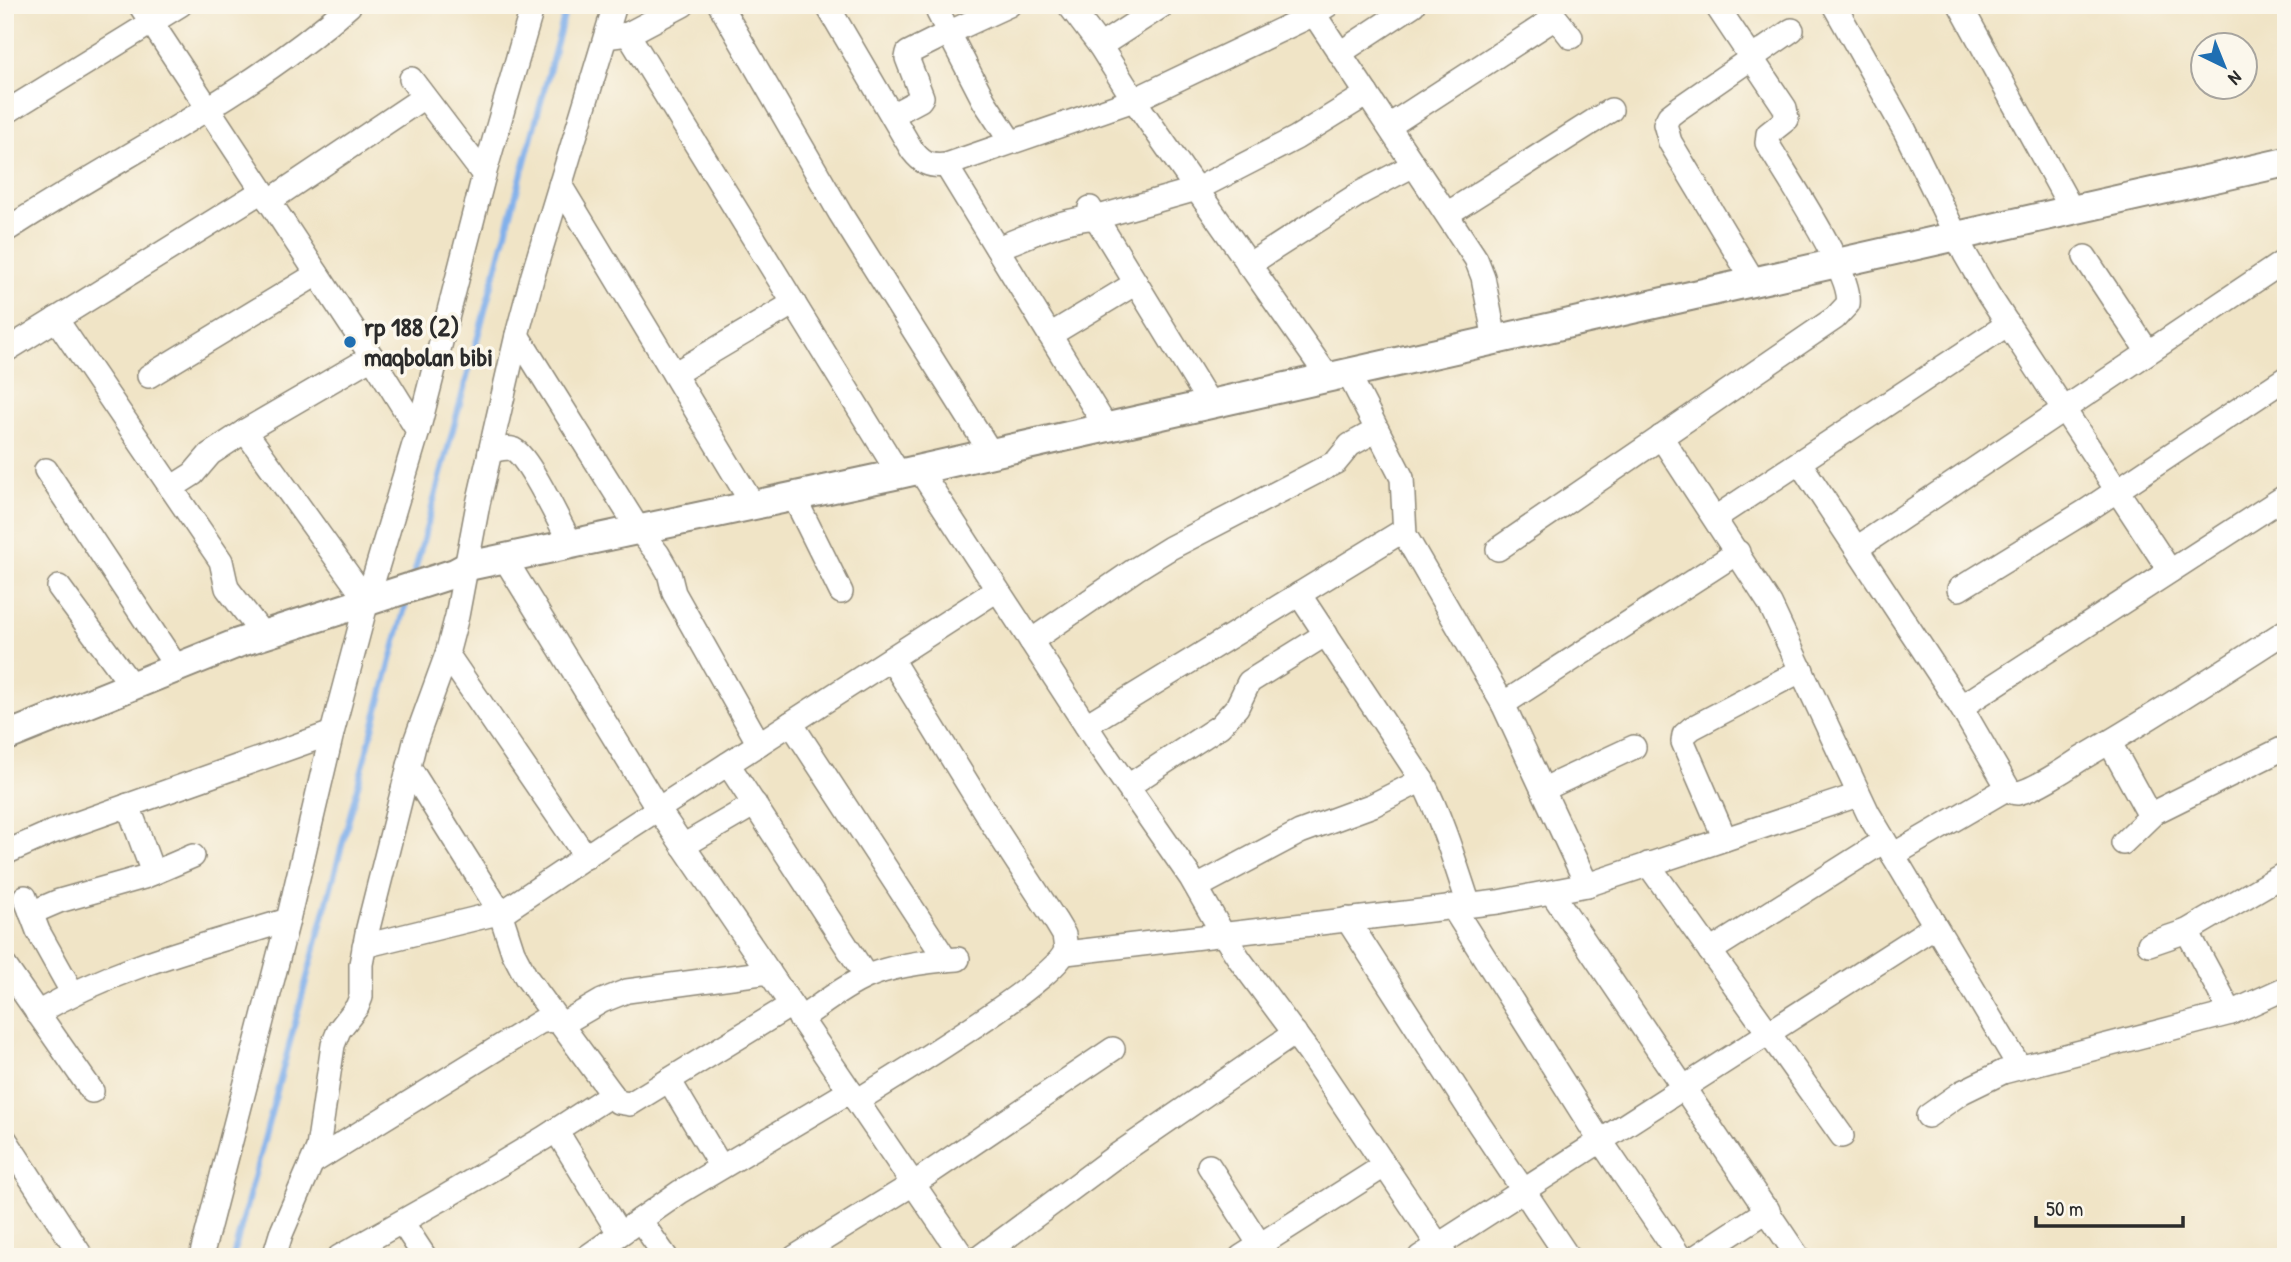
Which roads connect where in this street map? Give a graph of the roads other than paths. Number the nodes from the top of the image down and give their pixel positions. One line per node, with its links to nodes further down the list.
1 (180, 5): 18 (street)
2 (533, 5): 37 (street)
3 (615, 5): 21 (street)
4 (683, 5): 21 (street)
5 (720, 5): 75 (street)
6 (827, 5): 31 (street)
7 (1009, 5): 20 (street)
8 (1069, 5): 23 (street)
9 (1163, 5): 23 (street)
10 (1413, 5): 24 (street)
11 (1716, 5): 25 (street)
12 (1834, 5): 45 (street)
13 (1959, 5): 41 (street)
14 (349, 6): 28 (street)
15 (1317, 8): 24 (street); 27 (street)
16 (1551, 11): 22 (street); 32 (street)
17 (938, 12): 20 (street)
18 (146, 15): 28 (street); 30 (street)
19 (1792, 30): 25 (street)
20 (948, 33): 31 (street); 33 (street)
21 (617, 34): 38 (street); 54 (street)
22 (1571, 37)
23 (1100, 46): 27 (street)
24 (1340, 53): 26 (street)
25 (1752, 58): 49 (street); 52 (street)
26 (1367, 94): 32 (street); 39 (street)
27 (1134, 100): 33 (street); 39 (street)
28 (209, 109): 40 (street); 44 (street)
29 (1611, 110): 43 (street)
30 (5, 113)
31 (892, 115): 35 (street)
32 (1389, 126): 36 (street)
33 (1011, 142): 35 (street)
34 (2286, 162): 41 (street)
35 (946, 165): 46 (street)
36 (1414, 165): 43 (street); 50 (street)
37 (484, 175): 40 (street); 72 (street)
38 (560, 185): 57 (street); 63 (street)
39 (1197, 189): 42 (street); 50 (street)
40 (266, 196): 51 (street); 55 (street)
41 (2072, 210): 45 (street)
42 (1093, 213): 46 (street); 53 (street)
43 (1447, 214): 59 (street)
44 (5, 232)
45 (1957, 236): 49 (street); 56 (street)
46 (997, 248): 58 (street)
47 (2085, 257): 61 (street)
48 (2286, 260): 61 (street)
49 (1838, 263): 52 (street); 73 (street)
50 (1248, 265): 64 (street)
51 (317, 274): 62 (street); 65 (street)
52 (1754, 282): 59 (street)
53 (1136, 283): 58 (street); 67 (street)
54 (794, 303): 63 (street); 78 (street)
55 (56, 319): 60 (street); 79 (street)
56 (2008, 324): 68 (street); 76 (street)
57 (517, 335): 74 (street); 85 (street)
58 (1050, 335): 69 (street)
59 (1494, 340): 64 (street)
60 (5, 351)
61 (2148, 352): 68 (street)
62 (372, 357): 71 (street); 72 (street)
63 (674, 374): 83 (street)
64 (1338, 375): 67 (street); 70 (street)
65 (149, 376)
66 (2286, 378): 80 (street)
67 (1210, 404): 69 (street)
68 (2063, 409): 80 (street); 88 (street)
69 (1106, 427): 75 (street)
70 (1377, 430): 86 (street); 103 (street)
71 (245, 431): 79 (street); 99 (street)
72 (418, 431): 99 (street)
73 (1661, 437): 84 (street); 89 (street)
74 (490, 450): 87 (street); 92 (street)
75 (991, 453): 78 (street)
76 (1800, 463): 84 (street); 88 (street)
77 (46, 470): 106 (street)
78 (909, 472): 82 (street); 96 (street)
79 (171, 488): 102 (street)
80 (2116, 491): 93 (street); 95 (street)
81 (2286, 496): 93 (street)
82 (794, 497): 83 (street); 97 (street)
83 (753, 505): 85 (street)
84 (1714, 517): 90 (street)
85 (639, 530): 87 (street); 116 (street)
86 (1404, 530): 98 (street); 109 (street)
87 (571, 544): 91 (street)
88 (1857, 548): 110 (street)
89 (1498, 549)
90 (1738, 552): 107 (street); 109 (street)
91 (505, 559): 92 (street); 128 (street)
92 (461, 570): 99 (street); 104 (street)
93 (2170, 571): 110 (street)
94 (60, 587): 108 (street)
95 (1959, 589)
96 (997, 590): 103 (street); 105 (street)
97 (841, 592)
98 (1299, 594): 101 (street); 112 (street)
99 (367, 601): 102 (street); 113 (street)
100 (2286, 631): 115 (street)
101 (1326, 634): 121 (street); 122 (street)
102 (263, 635): 106 (street)
103 (1031, 641): 112 (street)
104 (447, 653): 120 (street); 136 (street)
105 (891, 659): 111 (street); 153 (street)
106 (177, 668): 108 (street)
107 (1802, 670): 125 (street); 130 (street)
108 (132, 686): 114 (street)
109 (1503, 704): 124 (street)
110 (1961, 707): 123 (street)
111 (791, 723): 116 (street); 156 (street)
112 (1086, 725): 122 (street)
113 (332, 733): 127 (street); 146 (street)
114 (5, 737)
115 (2110, 743): 123 (street); 129 (street)
116 (759, 744): 119 (street)
117 (1634, 747): 124 (street)
118 (2286, 747): 129 (street)
119 (728, 764): 126 (street); 128 (street)
120 (409, 767): 144 (street); 151 (street)
121 (1422, 780): 141 (street); 143 (street)
122 (1128, 786): 141 (street)
123 (2008, 788): 133 (street)
124 (1544, 789): 140 (street)
125 (1858, 794): 130 (street); 133 (street)
126 (755, 804): 132 (street); 156 (street)
127 (128, 805): 134 (street); 138 (street)
128 (658, 809): 132 (street); 136 (street)
129 (2150, 816): 131 (street)
130 (1725, 839): 137 (street)
131 (2123, 843)
132 (683, 846): 155 (street)
133 (1889, 848): 147 (street); 152 (street)
134 (5, 853)
135 (193, 856): 138 (street)
136 (586, 857): 144 (street)
137 (1648, 864): 140 (street); 152 (street)
138 (153, 873): 158 (street)
139 (2286, 873): 148 (street)
140 (1587, 885): 142 (street)
141 (1197, 887): 149 (street)
142 (1552, 893): 143 (street); 168 (street)
143 (1461, 906): 145 (street); 176 (street)
144 (499, 912): 151 (street); 162 (street)
145 (1347, 919): 149 (street); 182 (street)
146 (288, 920): 158 (street); 190 (street)
147 (1935, 926): 164 (street); 166 (street)
148 (2187, 931): 150 (street); 161 (street)
149 (1223, 934): 153 (street); 163 (street)
150 (2149, 944)
151 (364, 946): 177 (street)
152 (1710, 951): 164 (street)
153 (1066, 953): 171 (street)
154 (5, 966): 160 (street)
155 (769, 972): 159 (street); 162 (street)
156 (866, 976): 159 (street)
157 (2286, 988): 161 (street)
158 (72, 992): 160 (street)
159 (796, 1012): 167 (street); 171 (street)
160 (37, 1013): 169 (street)
161 (2231, 1013): 166 (street)
162 (559, 1023): 170 (street); 177 (street)
163 (1294, 1033): 179 (street); 198 (street)
164 (1768, 1033): 168 (street); 174 (street)
165 (1113, 1049): 181 (street)
166 (2019, 1066): 172 (street)
167 (669, 1080): 170 (street); 180 (street)
168 (1684, 1087): 176 (street); 183 (street)
169 (92, 1091)
170 (612, 1094): 173 (street)
171 (853, 1096): 180 (street); 181 (street)
172 (1927, 1116)
173 (556, 1130): 185 (street); 186 (street)
174 (1842, 1136)
175 (5, 1139): 189 (street)
176 (1601, 1140): 182 (street); 200 (street)
177 (313, 1162): 191 (street)
178 (1209, 1166): 187 (street)
179 (1384, 1166): 187 (street); 188 (street)
180 (721, 1167): 184 (street)
181 (913, 1184): 196 (street); 197 (street)
182 (1523, 1189): 188 (street); 199 (street)
183 (1768, 1210): 201 (street); 202 (street)
184 (640, 1220): 186 (street); 195 (street)
185 (402, 1222): 192 (street); 193 (street)
186 (619, 1233): 194 (street)
187 (1250, 1251)
188 (1435, 1253)
189 (82, 1257)
190 (201, 1257)
191 (274, 1257)
192 (339, 1257)
193 (425, 1257)
194 (587, 1257)
195 (666, 1257)
196 (795, 1257)
197 (963, 1257)
198 (980, 1257)
199 (1568, 1257)
200 (1680, 1257)
201 (1696, 1257)
202 (1798, 1257)

